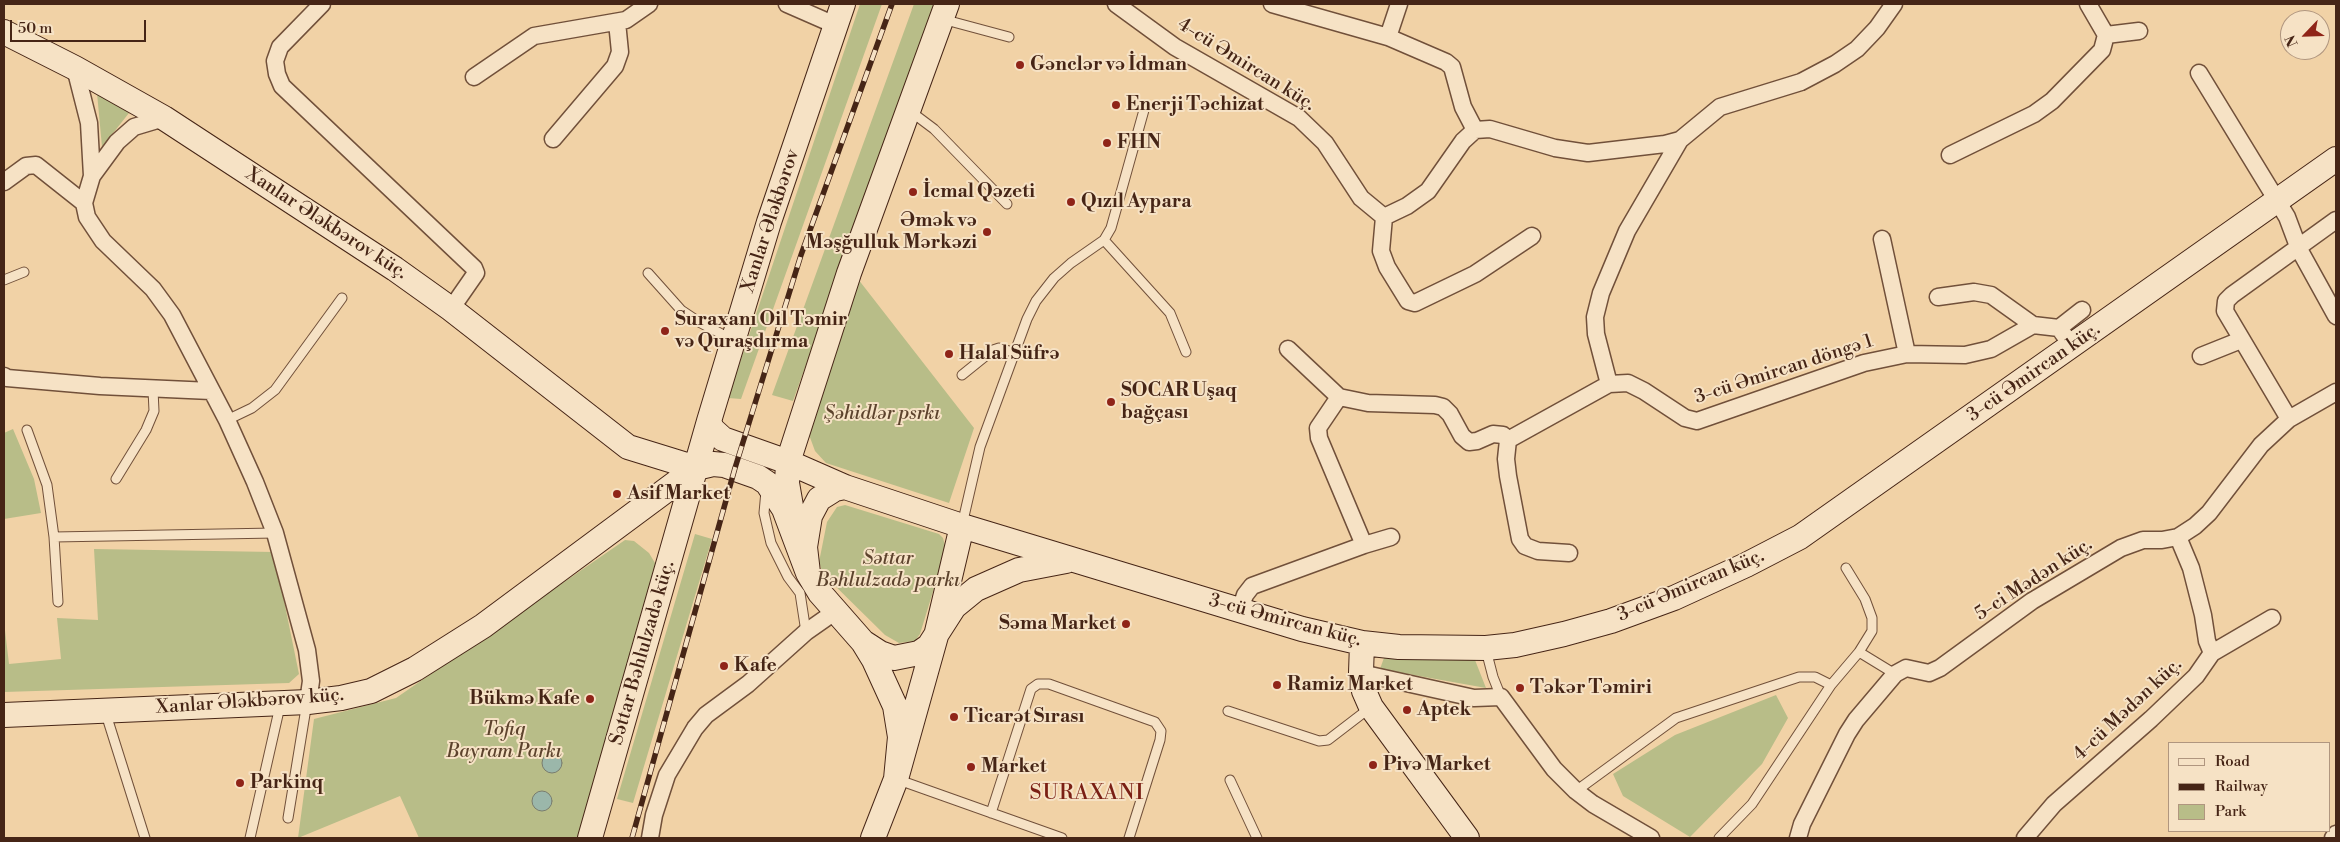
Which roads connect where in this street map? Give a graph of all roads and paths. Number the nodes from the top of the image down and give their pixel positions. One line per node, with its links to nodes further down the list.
1 (322, 4): 44 (street)
2 (649, 4): 11 (street)
3 (787, 4): 10 (street)
4 (1116, 4): 33 (street, 4-cü Əmircan küç.)
5 (1272, 4): 16 (street)
6 (1399, 4): 16 (street)
7 (1893, 4): 25 (street)
8 (2088, 4): 14 (street)
9 (944, 11): 15 (lane); 20 (main road)
10 (839, 15): 49 (main road, Xanlar Ələkbərov)
11 (617, 22): 19 (street); 24 (street)
12 (2139, 31): 14 (street)
13 (4, 32): 17 (main road, Xanlar Ələkbərov küç.)
14 (2106, 35): 26 (street)
15 (1009, 37)
16 (1388, 37): 23 (street)
17 (75, 68): 22 (main road, Xanlar Ələkbərov küç.); 28 (street)
18 (2199, 73): 30 (street)
19 (474, 77)
20 (908, 110): 32 (lane); 68 (main road)
21 (1144, 110): 37 (lane)
22 (164, 118): 28 (street); 44 (main road, Xanlar Ələkbərov küç.)
23 (1475, 130): 25 (street); 33 (street)
24 (553, 139)
25 (1680, 140): 58 (street)
26 (1950, 155)
27 (2336, 159): 30 (main road, 3-cü Əmircan küç.)
28 (92, 176): 31 (street)
29 (4, 182): 31 (street)
30 (2277, 200): 38 (street); 48 (main road, 3-cü Əmircan küç.)
31 (84, 203): 60 (street)
32 (1007, 204)
33 (1384, 217): 35 (street)
34 (2336, 220): 38 (street)
35 (1532, 236)
36 (1882, 239): 54 (street)
37 (1104, 240): 52 (lane); 53 (lane)
38 (2299, 248): 46 (street); 50 (street)
39 (24, 272): 41 (lane)
40 (648, 273): 49 (lane)
41 (4, 280)
42 (1938, 297): 47 (street)
43 (342, 298): 64 (lane)
44 (451, 309): 69 (main road, Xanlar Ələkbərov küç.)
45 (2082, 310): 48 (street)
46 (2336, 316)
47 (2034, 325): 48 (street); 54 (street, 3-cü Əmircan döngə 1)
48 (2066, 337): 91 (main road, 3-cü Əmircan küç.)
49 (733, 340): 65 (main road, Xanlar Ələkbərov)
50 (2242, 340): 55 (street); 63 (street)
51 (1288, 349): 62 (street)
52 (1186, 352)
53 (1016, 353): 56 (lane); 73 (lane)
54 (1906, 354): 58 (street, 3-cü Əmircan döngə 1)
55 (2201, 356)
56 (962, 375)
57 (4, 376): 59 (street)
58 (1609, 384): 67 (street)
59 (152, 390): 60 (street); 70 (lane)
60 (211, 392): 64 (street)
61 (2336, 392): 63 (street, 5-ci Mədən küç.)
62 (1339, 397): 67 (street); 78 (street)
63 (2289, 419): 77 (street, 5-ci Mədən küç.)
64 (227, 420): 74 (street)
65 (709, 421): 68 (main road); 69 (main road, Xanlar Ələkbərov)
66 (27, 430): 76 (lane)
67 (1508, 440): 79 (street)
68 (788, 462): 72 (main road); 82 (main road)
69 (696, 468): 71 (main road); 98 (main road, Xanlar Ələkbərov küç.); 112 (main road, Səttar Bəhlulzadə küç.)
70 (116, 478)
71 (767, 484): 82 (main road); 87 (lane)
72 (845, 487): 73 (main road); 82 (main road)
73 (962, 526): 80 (main road); 88 (main road)
74 (275, 533): 76 (lane); 98 (street)
75 (1391, 536): 78 (street)
76 (54, 537): 83 (lane)
77 (2178, 537): 93 (street); 95 (street, 5-ci Mədən küç.)
78 (1364, 545): 84 (street)
79 (1569, 553)
80 (1073, 561): 84 (main road, 3-cü Əmircan küç.); 88 (main road, 3-cü Əmircan küç.)
81 (1846, 568): 92 (lane)
82 (808, 573): 85 (main road)
83 (58, 602)
84 (1240, 610): 90 (main road, 3-cü Əmircan küç.)
85 (836, 611): 87 (street); 89 (main road)
86 (2272, 618): 93 (street)
87 (806, 632): 113 (street)
88 (936, 636): 89 (main road); 104 (main road)
89 (863, 642): 104 (main road)
90 (1362, 643): 91 (main road, 3-cü Əmircan küç.); 94 (main road)
91 (1486, 648): 97 (lane)
92 (1860, 652): 95 (lane); 96 (lane)
93 (2212, 653): 122 (street, 4-cü Mədən küç.)
94 (1361, 673): 97 (street); 100 (main road)
95 (1895, 674): 121 (street)
96 (1831, 685): 106 (lane); 120 (lane)
97 (1501, 698): 106 (street)
98 (308, 702): 99 (main road, Xanlar Ələkbərov küç.); 108 (lane)
99 (280, 703): 101 (main road, Xanlar Ələkbərov küç.); 111 (lane)
100 (1371, 707): 102 (lane); 118 (main road)
101 (105, 711): 103 (main road, Xanlar Ələkbərov küç.); 110 (lane)
102 (1228, 712)
103 (4, 715)
104 (896, 779): 107 (lane); 114 (main road)
105 (1230, 780): 117 (lane)
106 (1576, 791): 119 (street)
107 (991, 813): 115 (lane); 116 (lane)
108 (288, 818)
109 (2336, 834): 123 (street)
110 (145, 838)
111 (250, 838)
112 (590, 838)
113 (650, 838)
114 (873, 838)
115 (1062, 838)
116 (1129, 838)
117 (1257, 838)
118 (1467, 838)
119 (1651, 838)
120 (1719, 838)
121 (1798, 838)
122 (2025, 838)
123 (2333, 838)

